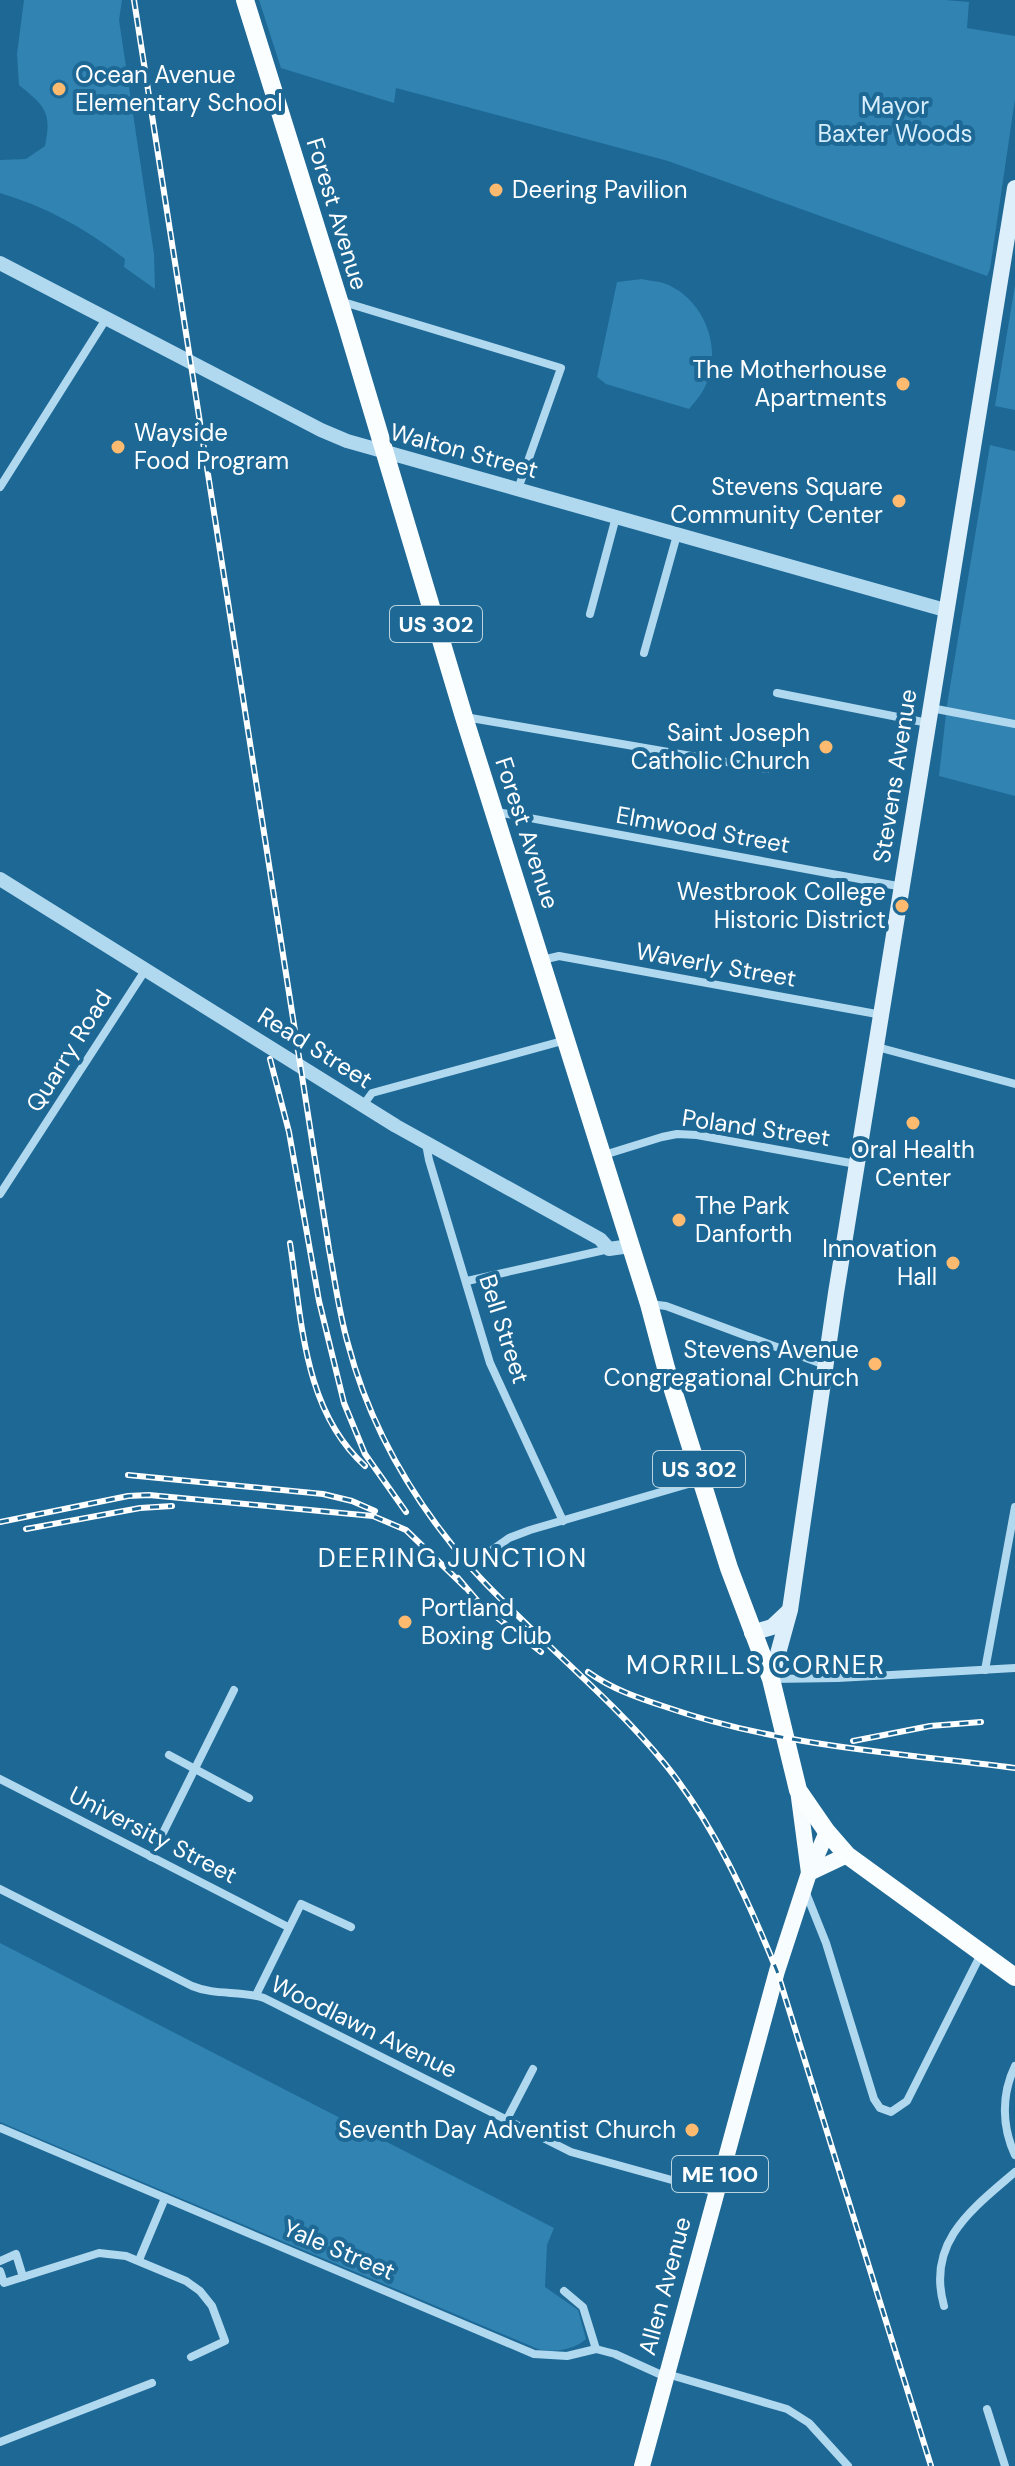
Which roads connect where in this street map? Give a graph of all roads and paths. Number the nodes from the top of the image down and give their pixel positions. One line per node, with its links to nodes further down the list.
1 (245, 0): 4 (highway, Forest Avenue / US 302)
2 (1015, 188): 11 (main road, Stevens Avenue)
3 (0, 263): 5 (street, Walton Street)
4 (339, 301): 6 (highway, Forest Avenue / US 302); 8 (street)
5 (106, 319): 6 (street, Walton Street); 7 (street)
6 (385, 453): 8 (street, Walton Street); 16 (highway, Forest Avenue / US 302)
7 (0, 487)
8 (518, 489): 9 (street, Walton Street)
9 (616, 517): 10 (street, Walton Street); 12 (street)
10 (677, 535): 11 (street, Walton Street); 13 (street)
11 (945, 610): 15 (main road, Stevens Avenue)
12 (590, 614)
13 (644, 653)
14 (777, 693): 15 (street)
15 (929, 715): 17 (street); 21 (main road, Stevens Avenue)
16 (464, 717): 18 (street); 19 (highway, Forest Avenue / US 302)
17 (1015, 724)
18 (767, 769)
19 (496, 812): 21 (street, Elmwood Street); 22 (highway, Forest Avenue / US 302)
20 (0, 879): 23 (street, Read Street)
21 (903, 887): 24 (main road, Stevens Avenue)
22 (542, 960): 24 (street, Waverly Street); 25 (highway, Forest Avenue / US 302)
23 (146, 969): 28 (street, Read Street); 32 (street, Quarry Road)
24 (882, 1015): 26 (main road, Stevens Avenue)
25 (567, 1040): 28 (street); 30 (highway, Forest Avenue / US 302)
26 (877, 1047): 27 (street); 31 (main road, Stevens Avenue)
27 (1015, 1084)
28 (364, 1104): 29 (street, Read Street)
29 (426, 1143): 34 (street, Read Street); 35 (street, Bell Street)
30 (603, 1156): 31 (street, Poland Street); 33 (highway, Forest Avenue / US 302)
31 (858, 1164): 37 (main road, Stevens Avenue)
32 (0, 1194)
33 (630, 1246): 34 (street); 36 (highway, Forest Avenue / US 302)
34 (609, 1249): 35 (street)
35 (467, 1281): 40 (street, Bell Street)
36 (649, 1304): 37 (street); 38 (highway, Forest Avenue / US 302)
37 (825, 1365): 42 (main road, Stevens Avenue)
38 (702, 1480): 40 (street); 43 (highway, Forest Avenue / US 302)
39 (1015, 1507): 45 (street)
40 (563, 1521): 41 (street)
41 (485, 1555)
42 (790, 1610): 43 (main road); 46 (main road, Stevens Avenue)
43 (752, 1633): 46 (highway, Forest Avenue / US 302)
44 (1015, 1668): 45 (street)
45 (985, 1670): 46 (street)
46 (771, 1679): 51 (highway, US 302)
47 (234, 1690): 49 (street)
48 (169, 1755): 49 (street)
49 (193, 1768): 52 (street); 55 (street)
50 (0, 1779): 55 (street, University Street)
51 (798, 1790): 53 (highway, US 302); 56 (main road)
52 (249, 1798)
53 (827, 1832): 54 (highway, US 302); 56 (main road, Allen Avenue / ME 100)
54 (847, 1855): 56 (main road); 60 (highway, US 302)
55 (151, 1857): 58 (street, University Street)
56 (806, 1881): 60 (street); 69 (main road, Allen Avenue / ME 100)
57 (0, 1889): 62 (street, Woodlawn Avenue)
58 (288, 1927): 59 (street); 62 (street)
59 (351, 1927)
60 (982, 1951): 61 (highway, US 302)
61 (1015, 1977)
62 (256, 1995): 65 (street, Woodlawn Avenue)
63 (1015, 2066): 67 (street)
64 (533, 2069): 65 (street)
65 (507, 2119): 69 (street, Woodlawn Avenue)
66 (0, 2128): 70 (street, Yale Street)
67 (1015, 2155)
68 (1015, 2172): 76 (street)
69 (715, 2192): 79 (main road, Allen Avenue / ME 100)
70 (165, 2198): 71 (street); 77 (street, Yale Street)
71 (139, 2260): 74 (street); 78 (street)
72 (0, 2261): 74 (street)
73 (0, 2271): 74 (street)
74 (23, 2277)
75 (564, 2291): 77 (street)
76 (944, 2306)
77 (596, 2349): 79 (street, Yale Street)
78 (191, 2357)
79 (666, 2376): 83 (main road, Allen Avenue / ME 100); 84 (street, Yale Street)
80 (152, 2383): 82 (street)
81 (987, 2409): 85 (street)
82 (0, 2442)
83 (642, 2466)
84 (848, 2466)
85 (1005, 2466)

